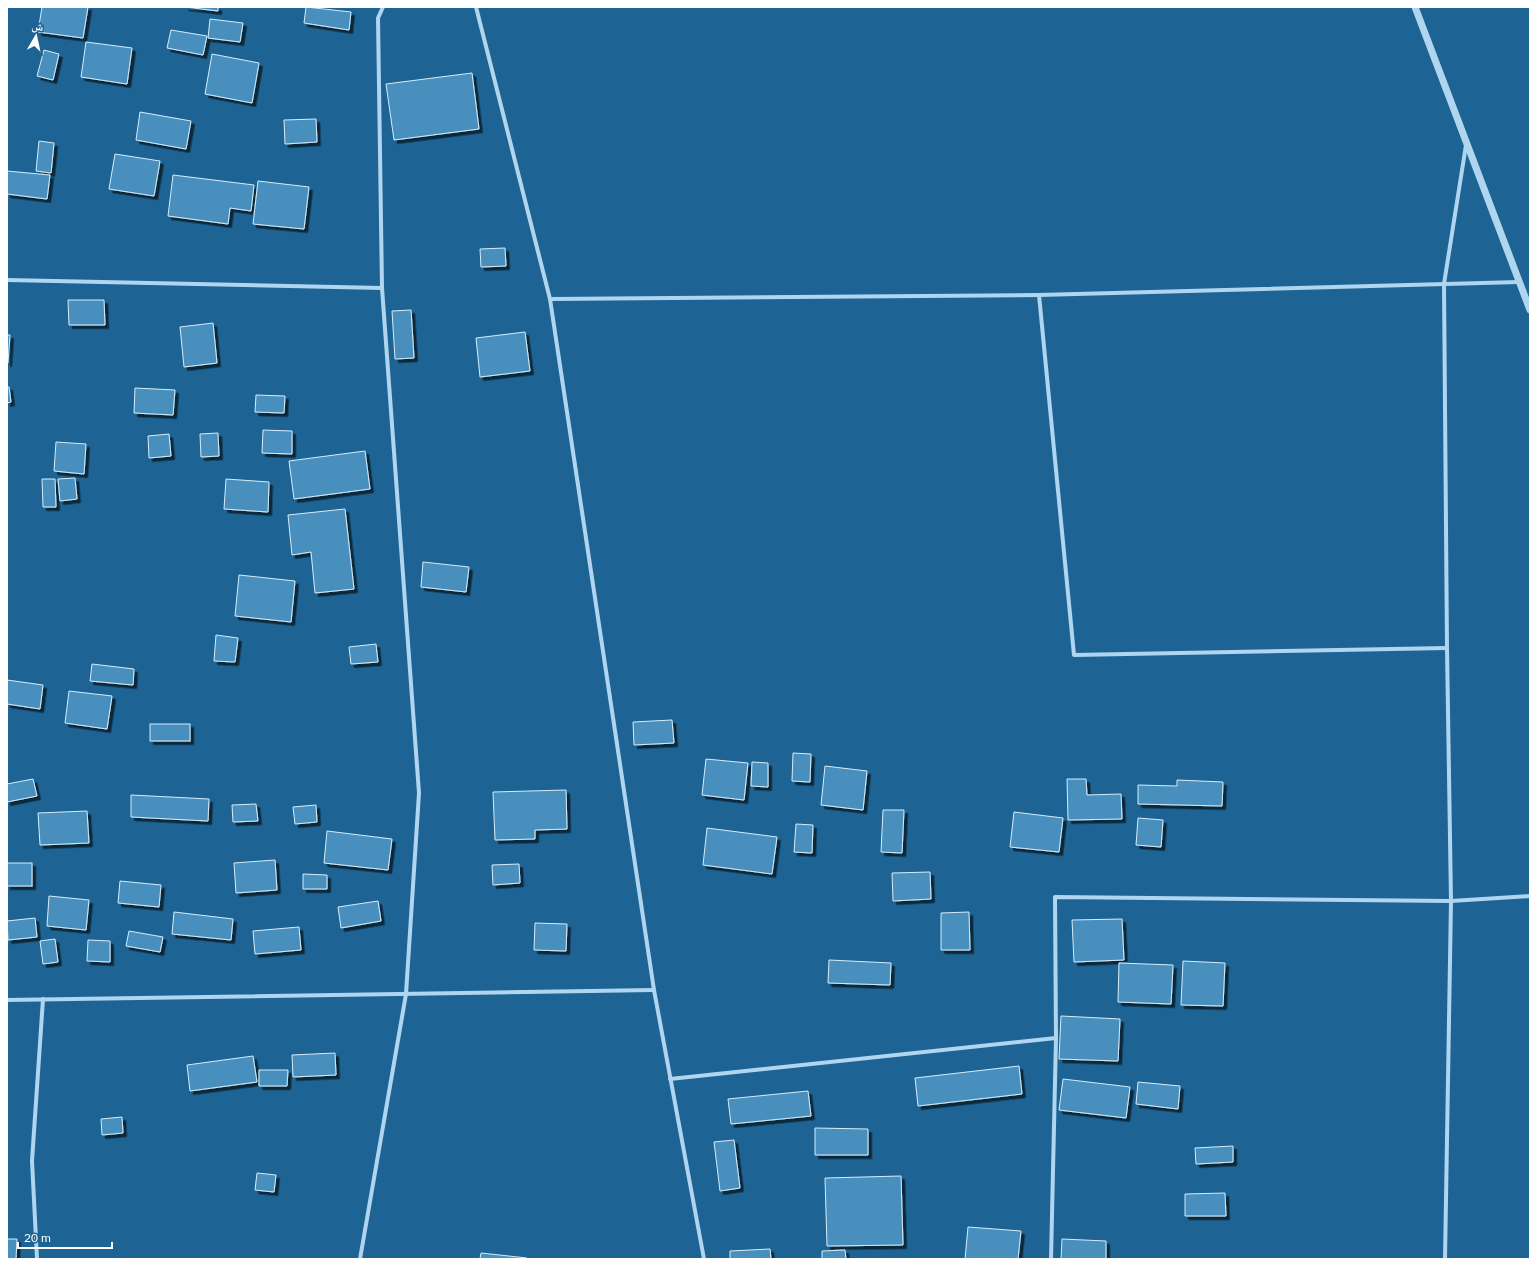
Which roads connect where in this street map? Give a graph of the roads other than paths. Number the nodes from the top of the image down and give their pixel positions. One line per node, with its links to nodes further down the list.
1 (383, 7): 8 (street)
2 (476, 7): 10 (street)
3 (1415, 7): 4 (street)
4 (1466, 142): 6 (street); 7 (street)
5 (7, 280): 8 (street)
6 (1519, 282): 7 (street); 11 (street)
7 (1444, 284): 9 (street); 12 (street)
8 (382, 288): 16 (street)
9 (1039, 295): 10 (street); 12 (street)
10 (550, 299): 15 (street)
11 (1530, 310)
12 (1447, 648): 14 (street)
13 (1530, 896): 14 (street)
14 (1451, 901): 19 (street); 25 (street)
15 (654, 990): 16 (street); 20 (street)
16 (406, 994): 17 (street); 22 (street)
17 (42, 999): 18 (street); 21 (street)
18 (7, 1000)
19 (1056, 1038): 20 (street); 24 (street)
20 (670, 1079): 23 (street)
21 (37, 1259)
22 (360, 1259)
23 (704, 1259)
24 (1051, 1259)
25 (1445, 1259)

